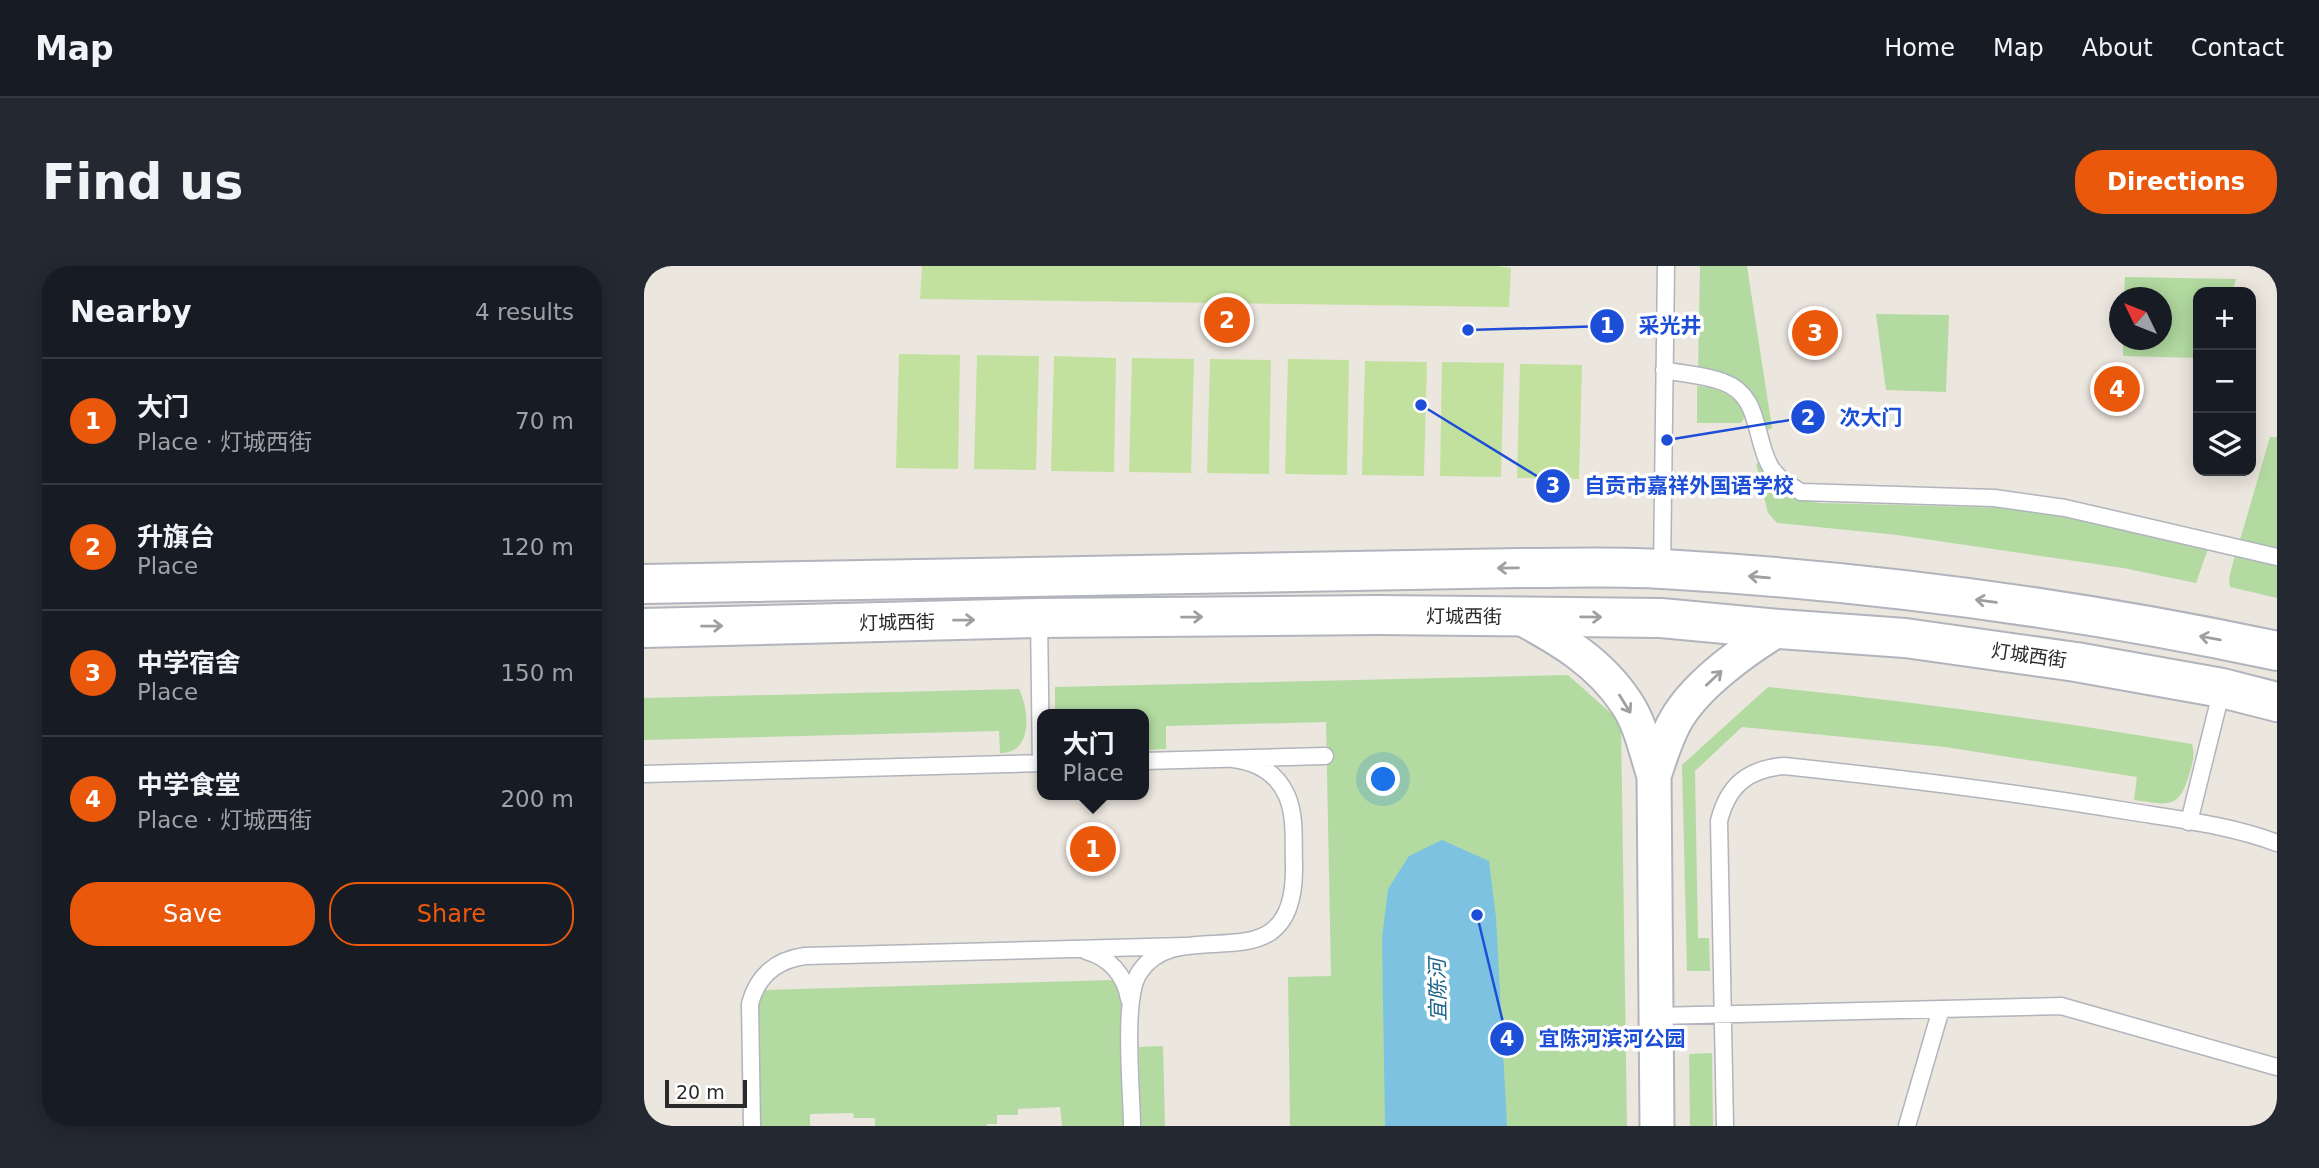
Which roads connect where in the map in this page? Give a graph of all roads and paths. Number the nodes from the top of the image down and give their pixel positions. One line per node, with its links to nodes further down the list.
1 (1666, 266): 2 (lane)
2 (1664, 370): 3 (lane); 4 (lane)
3 (2277, 557)
4 (1662, 569): 5 (street, one-way to 5); 10 (street, one-way to 4)
5 (644, 584)
6 (1517, 616): 7 (street, 灯城西街, one-way to 6); 9 (street, 灯城西街, one-way to 9); 19 (street, one-way to 19)
7 (1039, 618): 8 (street, 灯城西街, one-way to 7); 13 (lane)
8 (644, 628)
9 (1779, 629): 11 (street, 灯城西街); 19 (street, one-way to 9)
10 (2277, 651)
11 (2222, 688): 12 (street, 灯城西街); 20 (lane)
12 (2277, 702)
13 (1041, 709)
14 (1325, 756): 15 (lane)
15 (1233, 759): 16 (lane); 22 (lane)
16 (1149, 761)
17 (1037, 764): 18 (lane)
18 (644, 774)
19 (1654, 776): 27 (street)
20 (2189, 822): 21 (lane); 26 (lane)
21 (2277, 843)
22 (1185, 946): 23 (lane); 24 (lane)
23 (1076, 948): 24 (lane); 29 (lane)
24 (1129, 1001): 32 (lane)
25 (1941, 1009): 26 (lane); 28 (lane); 35 (lane)
26 (1723, 1014): 27 (lane); 34 (lane)
27 (1655, 1016): 33 (street)
28 (2277, 1067)
29 (751, 1101): 30 (lane); 31 (lane)
30 (743, 1126)
31 (752, 1126)
32 (1132, 1126)
33 (1657, 1126)
34 (1725, 1126)
35 (1907, 1126)

